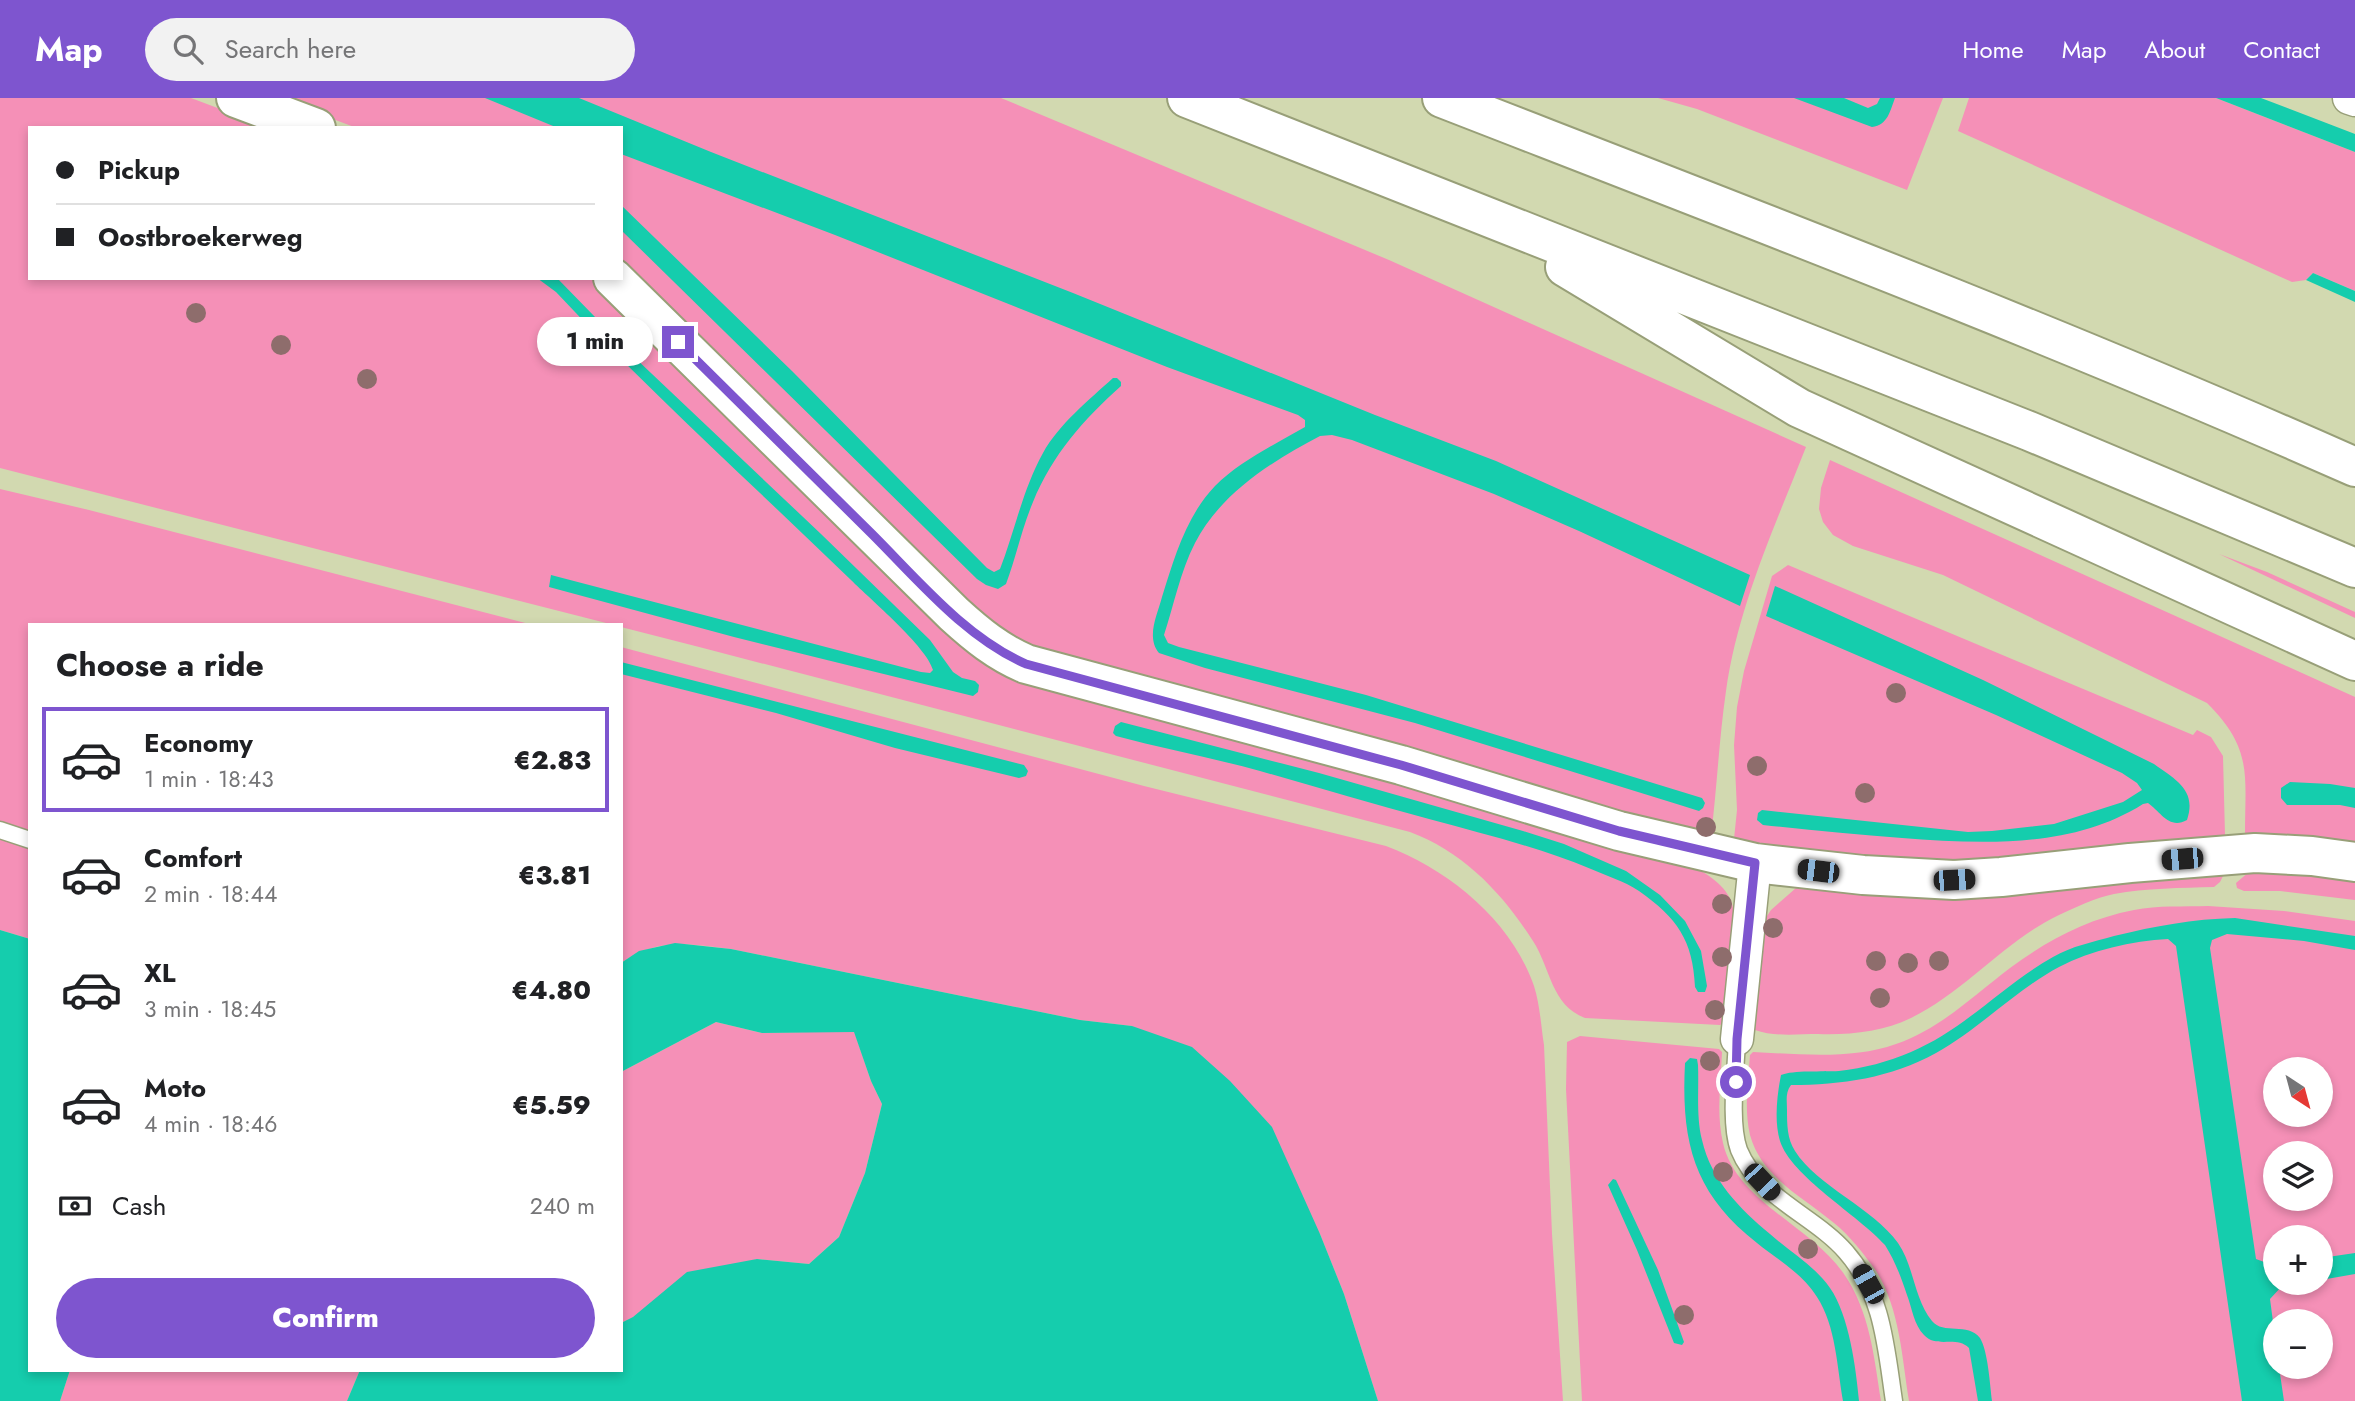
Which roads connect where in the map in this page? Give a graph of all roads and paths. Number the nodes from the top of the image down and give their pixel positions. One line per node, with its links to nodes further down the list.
1 (236, 98): 6 (main road)
2 (1187, 98): 7 (main road)
3 (1442, 98): 9 (main road)
4 (2349, 98): 5 (street)
5 (2355, 100)
6 (311, 126)
7 (1471, 210): 10 (main road); 11 (main road)
8 (614, 280): 15 (main road)
9 (2355, 467)
10 (2355, 568)
11 (2355, 661)
12 (0, 830): 13 (lane)
13 (28, 839)
14 (2355, 862): 15 (main road)
15 (1755, 863): 16 (street)
16 (1737, 1039): 17 (lane)
17 (1894, 1401)

